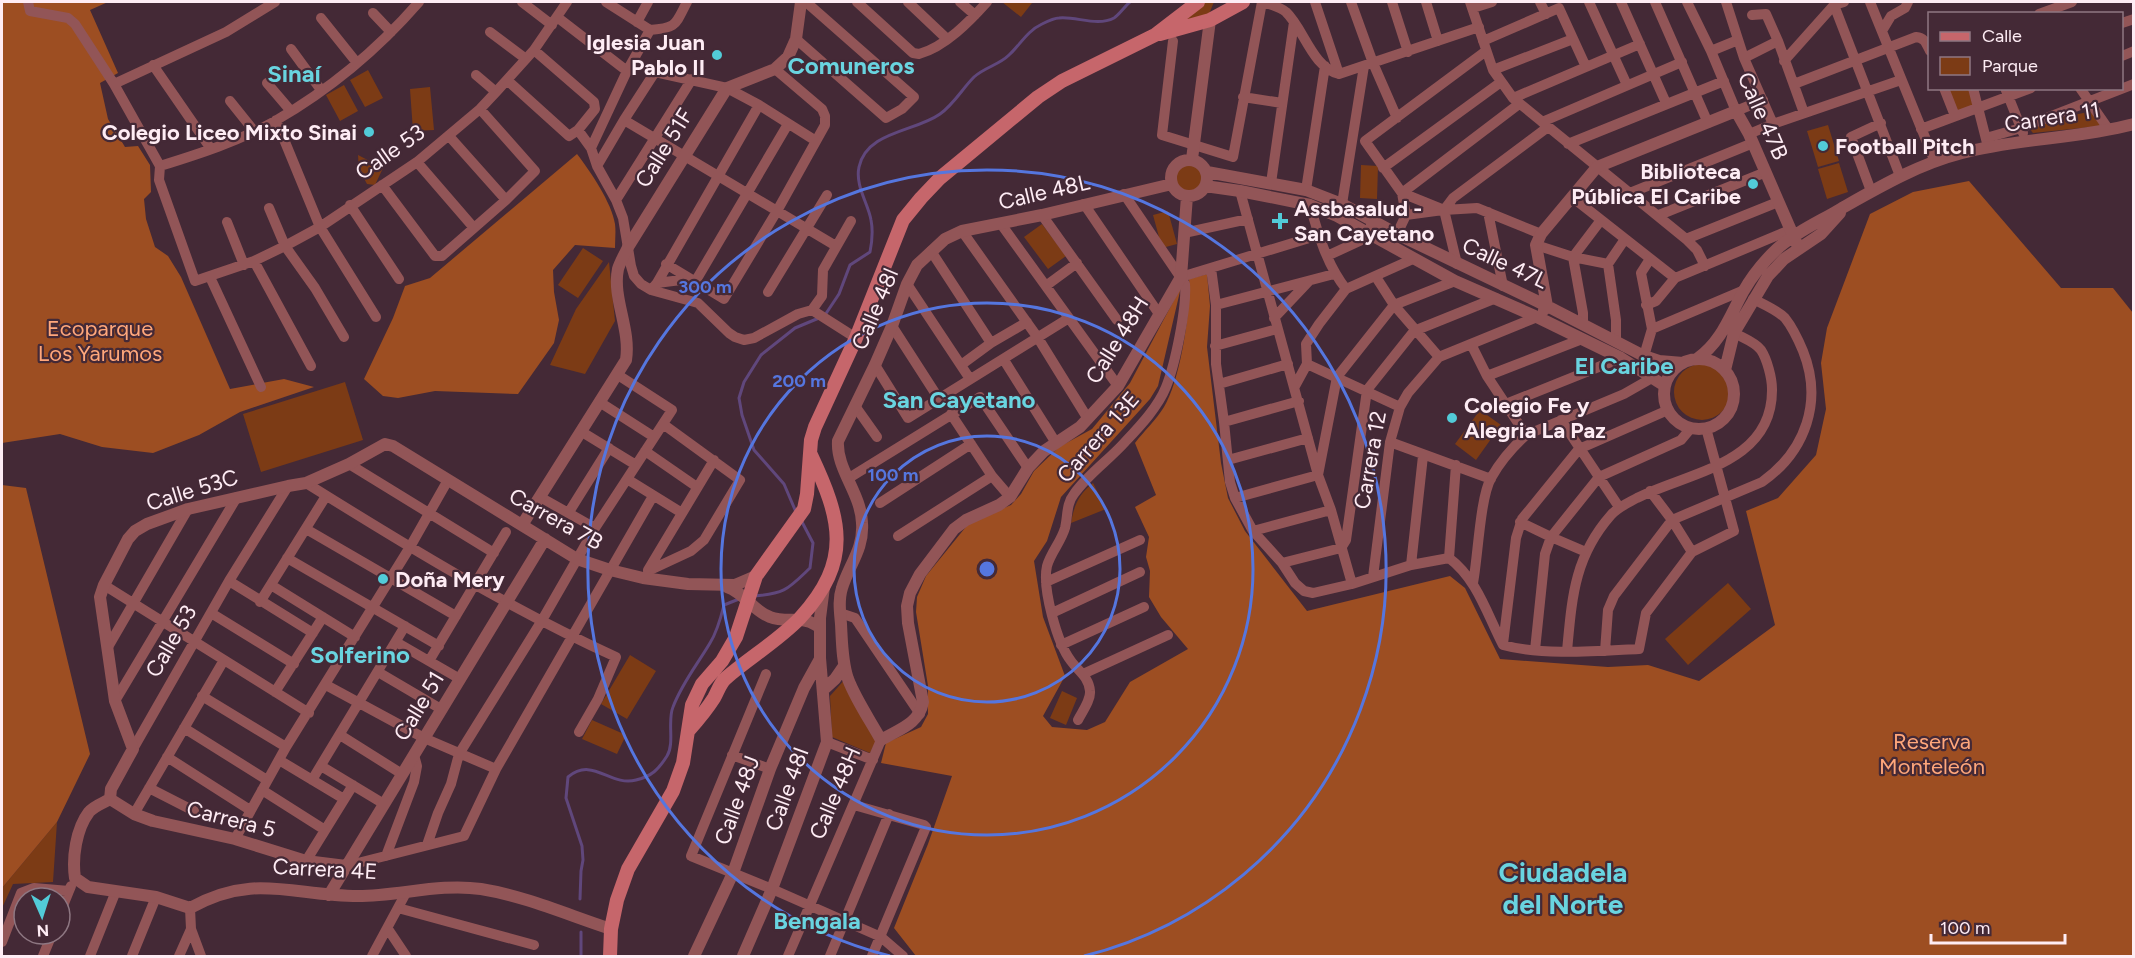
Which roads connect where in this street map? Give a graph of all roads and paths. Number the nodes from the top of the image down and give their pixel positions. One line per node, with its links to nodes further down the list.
1 (275, 2): 75 (street)
2 (419, 2): 49 (street)
3 (522, 2): 43 (street)
4 (567, 2): 43 (street, Calle 53)
5 (608, 2): 44 (street)
6 (648, 2): 44 (street)
7 (687, 2): 47 (street)
8 (801, 2): 52 (street)
9 (806, 2): 52 (street)
10 (857, 2): 53 (street)
11 (908, 2): 53 (street)
12 (960, 2): 39 (street)
13 (987, 2): 39 (street)
14 (1198, 2): 51 (main road)
15 (1221, 2): 42 (main road)
16 (1243, 2): 42 (main road)
17 (1263, 2): 35 (street); 103 (street)
18 (1315, 2): 81 (street)
19 (1351, 2): 74 (street)
20 (1392, 2): 65 (street)
21 (1426, 2): 57 (street)
22 (1492, 2): 33 (street)
23 (1540, 2): 38 (street)
24 (1589, 2): 67 (street)
25 (1621, 2): 59 (street)
26 (1655, 2): 72 (street)
27 (1686, 2): 66 (street, Calle 47B)
28 (1726, 2): 55 (street)
29 (1870, 2): 48 (street)
30 (2071, 2): 36 (street)
31 (1839, 3): 70 (street); 71 (street)
32 (1908, 3): 48 (street)
33 (1472, 5): 46 (street)
34 (29, 6): 90 (street)
35 (1284, 6): 45 (street)
36 (2052, 8)
37 (373, 13): 49 (street)
38 (1546, 14): 54 (street); 60 (street)
39 (975, 15): 53 (street)
40 (1752, 15): 58 (street)
41 (321, 18): 73 (street)
42 (1210, 20): 51 (main road); 138 (street)
43 (554, 21): 64 (street, Calle 53); 80 (street)
44 (637, 22): 47 (street)
45 (1294, 22): 76 (street); 108 (street)
46 (1479, 27): 57 (street); 60 (street)
47 (650, 30): 80 (street)
48 (1882, 31): 63 (street)
49 (391, 32): 73 (street)
50 (490, 32): 69 (street)
51 (1155, 35): 253 (main road)
52 (796, 39): 78 (street)
53 (947, 39)
54 (1573, 39): 77 (street); 79 (street)
55 (1738, 40): 66 (street); 68 (street)
56 (1173, 41): 138 (street)
57 (1438, 41): 65 (street)
58 (1778, 41): 68 (street); 70 (street)
59 (1640, 44): 67 (street); 82 (street)
60 (1484, 46): 79 (street); 117 (street)
61 (1928, 48): 63 (street)
62 (291, 49): 94 (street)
63 (1888, 49): 71 (street); 86 (street)
64 (534, 50): 69 (street, Calle 53); 130 (street)
65 (1408, 51): 74 (street)
66 (1711, 51): 87 (street, Calle 47B)
67 (1613, 55): 77 (street); 92 (street)
68 (1744, 58): 104 (street)
69 (526, 59): 85 (street, Calle 53)
70 (1784, 61): 91 (street)
71 (1857, 61): 91 (street); 101 (street)
72 (1682, 62): 82 (street); 100 (street)
73 (357, 63): 94 (street)
74 (1368, 64): 81 (street); 117 (street); 171 (street)
75 (153, 65): 90 (street); 140 (street)
76 (1325, 66): 81 (street); 157 (street)
77 (1586, 67): 106 (street)
78 (775, 69): 93 (street); 134 (street)
79 (1493, 70): 88 (street)
80 (627, 71): 139 (street)
81 (1339, 74)
82 (1654, 74): 92 (street); 109 (street)
83 (476, 75): 99 (street)
84 (692, 79): 93 (street); 119 (street); 132 (street)
85 (507, 80): 99 (street, Calle 53); 130 (street)
86 (1901, 80): 101 (street); 127 (street)
87 (1724, 81): 100 (street); 114 (street, Calle 47B)
88 (1500, 82): 106 (street); 148 (street)
89 (267, 83): 112 (street)
90 (114, 84): 145 (street)
91 (1794, 84): 115 (street)
92 (1627, 85): 123 (street)
93 (727, 88): 110 (street); 141 (street, Calle 51F)
94 (321, 90): 112 (street)
95 (1945, 90): 116 (street)
96 (1974, 90): 111 (street)
97 (2081, 90): 107 (street)
98 (2119, 90): 107 (street)
99 (496, 92): 113 (street, Calle 53)
100 (1695, 92): 109 (street); 120 (street)
101 (1869, 92): 115 (street); 121 (street)
102 (2007, 93): 111 (street); 126 (street)
103 (1243, 97): 108 (street); 138 (street)
104 (1763, 100): 114 (street); 124 (street)
105 (230, 101): 129 (street)
106 (1516, 101): 123 (street); 161 (street)
107 (2090, 102): 126 (street); 128 (street)
108 (1282, 103): 153 (street)
109 (1666, 103): 137 (street)
110 (759, 105): 122 (street); 151 (street)
111 (1979, 108): 116 (street); 136 (street)
112 (290, 110): 118 (street)
113 (480, 110): 131 (street, Calle 53); 167 (street)
114 (1736, 111): 120 (street); 133 (street, Calle 47B)
115 (1804, 113): 124 (street)
116 (1955, 116): 127 (street)
117 (1397, 118): 148 (street)
118 (276, 120): 129 (street); 188 (street)
119 (624, 120): 132 (street); 146 (street)
120 (1708, 123): 147 (street)
121 (1881, 123): 152 (street); 159 (street)
122 (788, 124): 134 (street); 160 (street)
123 (1545, 124): 137 (street); 176 (street)
124 (1773, 124): 133 (street)
125 (2133, 124): 128 (street, Carrera 11)
126 (2020, 128): 135 (street); 136 (street)
127 (1921, 129): 144 (street)
128 (2109, 130): 135 (street, Carrera 11)
129 (254, 131): 140 (street)
130 (573, 133): 139 (street)
131 (449, 136): 143 (street, Calle 53); 167 (street)
132 (655, 138): 141 (street); 168 (street)
133 (1751, 139): 150 (street, Calle 47B); 162 (street)
134 (816, 141): 177 (street)
135 (2026, 142): 136 (street, Carrera 11)
136 (1987, 143): 144 (street, Carrera 11)
137 (1568, 144): 147 (street)
138 (1193, 146): 142 (street)
139 (591, 148): 146 (street)
140 (212, 149): 145 (street)
141 (684, 155): 151 (street); 202 (street, Calle 51F)
142 (1192, 159): 149 (street); 155 (street)
143 (417, 162): 154 (street, Calle 53); 189 (street)
144 (1935, 162): 152 (street, Carrera 11)
145 (160, 166): 218 (street, Calle 53)
146 (597, 166): 168 (street)
147 (1597, 167): 162 (street); 166 (street)
148 (1383, 168): 161 (street)
149 (1207, 172): 153 (street, Calle 47L); 156 (street)
150 (1766, 172): 169 (street, Calle 47B); 181 (street)
151 (717, 176): 160 (street); 212 (street)
152 (1900, 176): 159 (street, Carrera 11)
153 (1271, 183): 157 (street, Calle 47L)
154 (382, 184): 173 (street, Calle 53); 189 (street)
155 (1172, 184): 163 (street, Calle 48L); 165 (street)
156 (1205, 186): 158 (street, Calle 47L); 165 (street)
157 (1306, 190): 171 (street, Calle 47L)
158 (1240, 191): 172 (street, Calle 47L); 182 (street)
159 (1871, 191): 174 (street, Carrera 11)
160 (748, 193): 177 (street); 223 (street)
161 (1402, 193): 176 (street); 180 (street)
162 (1630, 193): 181 (street)
163 (1124, 194): 170 (street, Calle 48L); 219 (street)
164 (828, 195): 190 (street)
165 (1187, 196): 192 (street, Calle 48H)
166 (1572, 197): 184 (street); 197 (street)
167 (506, 200): 189 (street)
168 (616, 200): 202 (street)
169 (1778, 202): 193 (street, Calle 47B); 199 (street)
170 (1084, 204): 179 (street, Calle 48L); 240 (street)
171 (1342, 204): 183 (street, Calle 47L)
172 (1310, 205): 194 (street, Calle 47L); 196 (street)
173 (350, 206): 188 (street, Calle 53); 222 (street)
174 (1844, 207): 193 (street, Carrera 11); 203 (street, Carrera 11)
175 (269, 208): 200 (street)
176 (1444, 210): 178 (street); 180 (street); 213 (street)
177 (777, 211): 190 (street); 223 (street)
178 (1488, 212): 197 (street); 229 (street)
179 (1042, 215): 187 (street, Calle 48L); 211 (street)
180 (1406, 215): 195 (street)
181 (1659, 215): 199 (street)
182 (1248, 219): 192 (street); 205 (street)
183 (1372, 220): 194 (street); 195 (street, Calle 47L)
184 (1601, 220): 198 (street); 207 (street)
185 (851, 221): 201 (street)
186 (227, 222): 210 (street)
187 (1001, 224): 191 (street, Calle 48L); 227 (street)
188 (320, 227): 200 (street, Calle 53); 241 (street)
189 (474, 228)
190 (807, 229): 201 (street); 231 (street)
191 (962, 231): 204 (street, Calle 48L); 245 (street)
192 (1184, 233): 219 (street, Calle 48H)
193 (1792, 233): 203 (street, Calle 47B); 215 (street); 233 (street, Carrera 11)
194 (1370, 234): 206 (street); 208 (street, Calle 47L)
195 (1397, 234): 213 (street, Calle 47L)
196 (1319, 235): 205 (street); 206 (street)
197 (1538, 239): 207 (street); 238 (street)
198 (1625, 239): 209 (street); 214 (street)
199 (1686, 239): 215 (street)
200 (285, 246): 210 (street, Calle 53); 252 (street)
201 (836, 246): 239 (street)
202 (628, 247): 228 (street); 272 (street, Calle 51F)
203 (1799, 249): 233 (street, Carrera 11)
204 (931, 250): 226 (street, Calle 48l); 257 (street)
205 (1258, 254): 216 (street); 232 (street)
206 (1328, 256): 217 (street)
207 (1573, 257): 214 (street); 247 (street)
208 (1413, 259): 220 (street); 225 (street, Calle 47L)
209 (1650, 259): 221 (street); 237 (street)
210 (249, 263): 218 (street, Calle 53); 270 (street)
211 (1077, 263): 227 (street); 244 (street)
212 (666, 264): 223 (street); 228 (street)
213 (1458, 264): 229 (street, Calle 47L)
214 (1608, 264): 256 (street)
215 (1705, 266): 221 (street)
216 (1211, 268): 219 (street); 235 (street)
217 (1334, 274): 224 (street); 230 (street)
218 (210, 277): 281 (street)
219 (1181, 277): 240 (street, Calle 48H); 372 (street, Carrera 13E)
220 (1376, 277): 230 (street); 236 (street)
221 (1676, 278): 237 (street)
222 (399, 279)
223 (692, 280): 228 (street)
224 (1309, 281): 232 (street); 246 (street)
225 (1455, 281): 234 (street, Calle 47L); 236 (street)
226 (907, 284): 248 (street, Calle 48l); 269 (street)
227 (1047, 285): 243 (street)
228 (654, 286): 239 (street)
229 (1503, 286): 238 (street, Calle 47L)
230 (1346, 289): 267 (street)
231 (768, 292)
232 (1268, 292): 235 (street); 246 (street)
233 (1749, 294): 249 (street); 251 (street, Carrera 11); 263 (street, Carrera 11); 336 (street)
234 (1496, 298): 242 (street, Calle 47L); 250 (street)
235 (1216, 305): 259 (street)
236 (1394, 305): 250 (street); 274 (street)
237 (1646, 305): 249 (street)
238 (1547, 306): 242 (street, Carrera 12); 247 (street, Calle 47L)
239 (816, 312): 253 (street)
240 (1159, 314): 278 (street, Calle 48H)
241 (376, 317)
242 (1537, 317): 255 (street, Calle 47L); 258 (street, Carrera 12)
243 (1069, 318): 254 (street); 278 (street)
244 (1117, 320)
245 (1027, 322): 254 (street); 257 (street)
246 (1275, 324): 259 (street); 266 (street)
247 (1583, 325): 256 (street, Calle 47L)
248 (892, 326): 268 (street, Calle 48l); 283 (street)
249 (1652, 329): 260 (street)
250 (1414, 331): 261 (street); 282 (street)
251 (1734, 333): 271 (street, Carrera 11); 315 (street)
252 (344, 337)
253 (856, 338): 308 (main road)
254 (1038, 338): 264 (street); 291 (street)
255 (1582, 339): 262 (street, Calle 47L); 273 (street)
256 (1616, 342): 260 (street, Calle 47L)
257 (991, 343): 269 (street)
258 (1471, 344): 261 (street, Carrera 12); 273 (street)
259 (1215, 346): 277 (street)
260 (1644, 356): 265 (street, Calle 47L)
261 (1439, 357): 288 (street, Carrera 12)
262 (1621, 358): 275 (street, Calle 47L); 286 (street)
263 (1697, 359): 265 (street); 271 (street)
264 (1004, 360): 276 (street); 302 (street)
265 (1683, 363): 280 (street)
266 (1288, 364): 277 (street); 279 (street)
267 (1306, 364): 274 (street); 279 (street)
268 (874, 365): 283 (street); 287 (street, Calle 48l)
269 (961, 365): 276 (street)
270 (311, 366)
271 (1725, 370): 296 (street)
272 (618, 375): 285 (street); 294 (street)
273 (1487, 376): 286 (street)
274 (1337, 377): 282 (street); 317 (street)
275 (1652, 378): 280 (street, Calle 47L); 292 (street)
276 (970, 379): 283 (street)
277 (1219, 384): 293 (street)
278 (1118, 386): 291 (street, Calle 48H)
279 (1295, 386): 284 (street)
280 (1665, 386): 289 (street)
281 (261, 387)
282 (1367, 390): 288 (street); 356 (street)
283 (939, 399)
284 (1299, 401): 293 (street); 301 (street)
285 (601, 403): 297 (street); 299 (street)
286 (1506, 404): 298 (street)
287 (855, 406): 300 (street); 320 (street, Calle 48l)
288 (1400, 407): 303 (street, Carrera 12)
289 (1668, 410): 295 (street); 306 (street)
290 (951, 414): 304 (street); 316 (street); 320 (street)
291 (1088, 419): 302 (street, Calle 48H)
292 (1561, 420): 298 (street); 306 (street)
293 (1224, 422): 311 (street)
294 (663, 424): 299 (street); 310 (street)
295 (1691, 428): 296 (street); 319 (street)
296 (1706, 428): 315 (street)
297 (582, 432): 305 (street); 333 (street)
298 (1526, 435): 322 (street)
299 (654, 437): 307 (street)
300 (877, 437)
301 (1308, 438): 311 (street); 317 (street)
302 (1056, 442): 316 (street, Calle 48H)
303 (1390, 442): 309 (street); 368 (street, Carrera 12)
304 (971, 444): 318 (street); 337 (street)
305 (609, 448): 313 (street); 341 (street)
306 (1579, 449): 319 (street); 345 (street)
307 (645, 451): 313 (street); 326 (street)
308 (810, 453): 328 (main road); 329 (main road)
309 (1423, 456): 314 (street); 364 (street)
310 (714, 460): 326 (street); 367 (street)
311 (1228, 460): 335 (street)
312 (349, 464): 323 (street, Carrera 7B); 324 (street); 343 (street)
313 (636, 465): 321 (street)
314 (1456, 465): 322 (street); 361 (street)
315 (1716, 467): 327 (street); 336 (street)
316 (1028, 468): 334 (street, Calle 48H)
317 (1318, 475): 335 (street); 340 (street)
318 (992, 476): 334 (street); 351 (street)
319 (1599, 477): 338 (street); 352 (street)
320 (849, 478): 387 (street)
321 (627, 479): 331 (street); 347 (street)
322 (1491, 479): 373 (street)
323 (448, 480): 343 (street); 346 (street, Carrera 7B)
324 (306, 483): 325 (street); 330 (street)
325 (288, 486): 332 (street, Calle 53C); 370 (street, Calle 53)
326 (697, 487): 342 (street)
327 (1650, 491): 338 (street); 344 (street)
328 (807, 494): 329 (main road); 371 (main road)
329 (830, 494): 379 (main road)
330 (326, 496): 348 (street); 355 (street)
331 (653, 496): 342 (street); 365 (street)
332 (237, 497): 339 (street, Calle 53C); 392 (street)
333 (540, 497): 341 (street); 346 (street)
334 (1010, 497): 428 (street, Calle 48H)
335 (1235, 498): 349 (street)
336 (1724, 498): 344 (street); 358 (street)
337 (880, 503)
338 (1619, 507): 357 (street)
339 (188, 509): 375 (street, Calle 53C); 383 (street)
340 (1331, 510): 349 (street); 356 (street)
341 (569, 512): 347 (street)
342 (681, 513): 367 (street)
343 (429, 515): 355 (street); 359 (street)
344 (1672, 520): 358 (street); 410 (street)
345 (1520, 522): 352 (street); 405 (street)
346 (522, 525): 353 (street, Carrera 7B)
347 (595, 528): 362 (street)
348 (306, 529): 360 (street); 369 (street)
349 (1253, 531): 363 (street)
350 (506, 532): 359 (street)
351 (898, 536)
352 (1551, 537): 357 (street); 408 (street)
353 (545, 539): 362 (street, Carrera 7B); 382 (street, Calle 51)
354 (1140, 540): 372 (street)
355 (410, 547): 369 (street); 377 (street)
356 (1341, 548): 363 (street); 374 (street)
357 (1586, 552): 409 (street)
358 (1692, 552): 410 (street)
359 (494, 553): 377 (street)
360 (287, 558): 376 (street); 385 (street)
361 (1449, 558): 364 (street); 373 (street)
362 (576, 559): 365 (street, Carrera 7B); 393 (street)
363 (1282, 563): 374 (street)
364 (1411, 565): 368 (street)
365 (610, 570): 367 (street, Carrera 7B); 399 (street)
366 (1140, 572): 388 (street)
367 (645, 575): 378 (street, Carrera 7B)
368 (1373, 577): 374 (street)
369 (390, 579): 385 (street); 389 (street)
370 (229, 581): 381 (street); 386 (street, Calle 53)
371 (755, 581): 378 (street, Carrera 7B); 380 (main road)
372 (1046, 582): 388 (street, Carrera 13E)
373 (1473, 583): 405 (street)
374 (1352, 584)
375 (104, 585): 383 (street); 407 (street)
376 (271, 585): 381 (street); 390 (street)
377 (475, 585): 382 (street); 389 (street)
378 (723, 586): 380 (street, Carrera 7B)
379 (824, 586): 391 (main road); 395 (street, Calle 48I)
380 (746, 597): 391 (street, Carrera 7B); 431 (main road)
381 (260, 602): 396 (street)
382 (506, 603): 393 (street); 419 (street, Calle 51)
383 (134, 604): 392 (street); 407 (street)
384 (1144, 607): 404 (street)
385 (372, 608): 394 (street); 398 (street)
386 (211, 613): 401 (street, Calle 53); 414 (street)
387 (840, 613): 400 (street); 428 (street)
388 (1052, 613): 404 (street, Carrera 13E)
389 (456, 616): 406 (street)
390 (323, 617): 396 (street); 398 (street)
391 (799, 619): 395 (street); 431 (main road)
392 (162, 621): 401 (street); 424 (street)
393 (541, 622): 399 (street); 439 (street)
394 (405, 626): 402 (street); 406 (street)
395 (820, 628): 403 (street, Calle 48I)
396 (313, 633): 414 (street)
397 (1168, 635): 418 (street)
398 (355, 637): 420 (street)
399 (573, 638): 432 (street); 446 (street)
400 (842, 640): 403 (street); 415 (street)
401 (194, 642): 412 (street); 438 (street, Calle 53)
402 (396, 642): 413 (street); 416 (street)
403 (820, 643): 411 (street, Calle 48I)
404 (1061, 645): 418 (street, Carrera 13E)
405 (1503, 645): 408 (street)
406 (438, 646): 413 (street)
407 (108, 647): 424 (street)
408 (1535, 650): 409 (street)
409 (1567, 651): 410 (street)
410 (1605, 651)
411 (820, 658): 421 (street, Calle 48I); 447 (street, Calle 48J)
412 (224, 660): 422 (street); 423 (street)
413 (429, 662): 419 (street)
414 (294, 664): 422 (street)
415 (844, 666): 421 (street); 435 (street)
416 (378, 672): 425 (street); 426 (street)
417 (766, 674): 441 (street)
418 (1083, 674): 429 (street)
419 (460, 679): 426 (street, Calle 51)
420 (326, 685): 425 (street); 427 (street)
421 (823, 690): 436 (street, Calle 48I)
422 (275, 692): 427 (street)
423 (202, 696): 430 (street); 437 (street)
424 (115, 701): 438 (street)
425 (358, 704): 433 (street); 434 (street)
426 (441, 710): 434 (street, Calle 51)
427 (309, 713): 437 (street)
428 (920, 714): 435 (street, Calle 48H)
429 (1078, 720)
430 (184, 728): 442 (street); 450 (street)
431 (689, 731): 482 (main road)
432 (579, 732)
433 (340, 735): 445 (street); 448 (street)
434 (424, 738): 439 (street); 440 (street, Calle 51)
435 (881, 740): 444 (street, Calle 48H)
436 (827, 742): 444 (street); 470 (street, Calle 48I)
437 (286, 747): 443 (street)
438 (133, 749): 453 (street, Calle 53)
439 (459, 754): 446 (street); 463 (street)
440 (414, 755): 448 (street, Calle 51); 464 (street)
441 (732, 755): 447 (street); 467 (street)
442 (167, 757): 452 (street); 457 (street)
443 (279, 760): 449 (street); 450 (street)
444 (873, 760): 456 (street, Calle 48H)
445 (321, 766): 449 (street); 451 (street)
446 (495, 769): 463 (street)
447 (770, 769): 467 (street, Calle 48J)
448 (402, 774): 455 (street, Calle 51)
449 (312, 780): 454 (street)
450 (264, 785): 457 (street); 461 (street)
451 (353, 785): 454 (street); 455 (street)
452 (149, 788): 458 (street); 459 (street)
453 (110, 799): 459 (street, Carrera 5); 468 (street)
454 (344, 799): 461 (street)
455 (384, 804): 466 (street, Calle 51)
456 (854, 805): 460 (street); 475 (street, Calle 48H)
457 (250, 810): 462 (street)
458 (194, 811)
459 (134, 814): 462 (street, Carrera 5)
460 (889, 814): 479 (street); 483 (street)
461 (325, 830): 465 (street)
462 (235, 839): 465 (street, Carrera 5)
463 (427, 845): 464 (street)
464 (386, 855): 466 (street)
465 (306, 861): 466 (street, Carrera 5)
466 (346, 866): 473 (street, Calle 51)
467 (733, 873): 470 (street); 494 (street, Calle 48J)
468 (75, 878): 469 (street); 471 (street)
469 (71, 886)
470 (772, 889): 475 (street); 495 (street, Calle 48I)
471 (116, 891): 474 (street); 487 (street)
472 (408, 891): 473 (street, Carrera 4E); 477 (street); 482 (street, Carrera 4E)
473 (329, 895): 476 (street, Carrera 4E)
474 (156, 897): 476 (street); 488 (street)
475 (811, 906): 479 (street); 496 (street, Calle 48H)
476 (190, 908): 480 (street)
477 (398, 908): 481 (street); 485 (street)
478 (12, 916): 484 (street)
479 (845, 921): 483 (street); 497 (street)
480 (191, 929): 489 (street); 490 (street)
481 (388, 929): 486 (street); 491 (street)
482 (611, 929): 493 (main road)
483 (880, 937): 498 (street); 499 (street)
484 (2, 942)
485 (534, 945)
486 (405, 955): 492 (street)
487 (90, 957)
488 (132, 957)
489 (179, 957)
490 (201, 957)
491 (372, 957)
492 (418, 957)
493 (610, 957)
494 (694, 957)
495 (743, 957)
496 (788, 957)
497 (830, 957)
498 (872, 957)
499 (903, 957)

